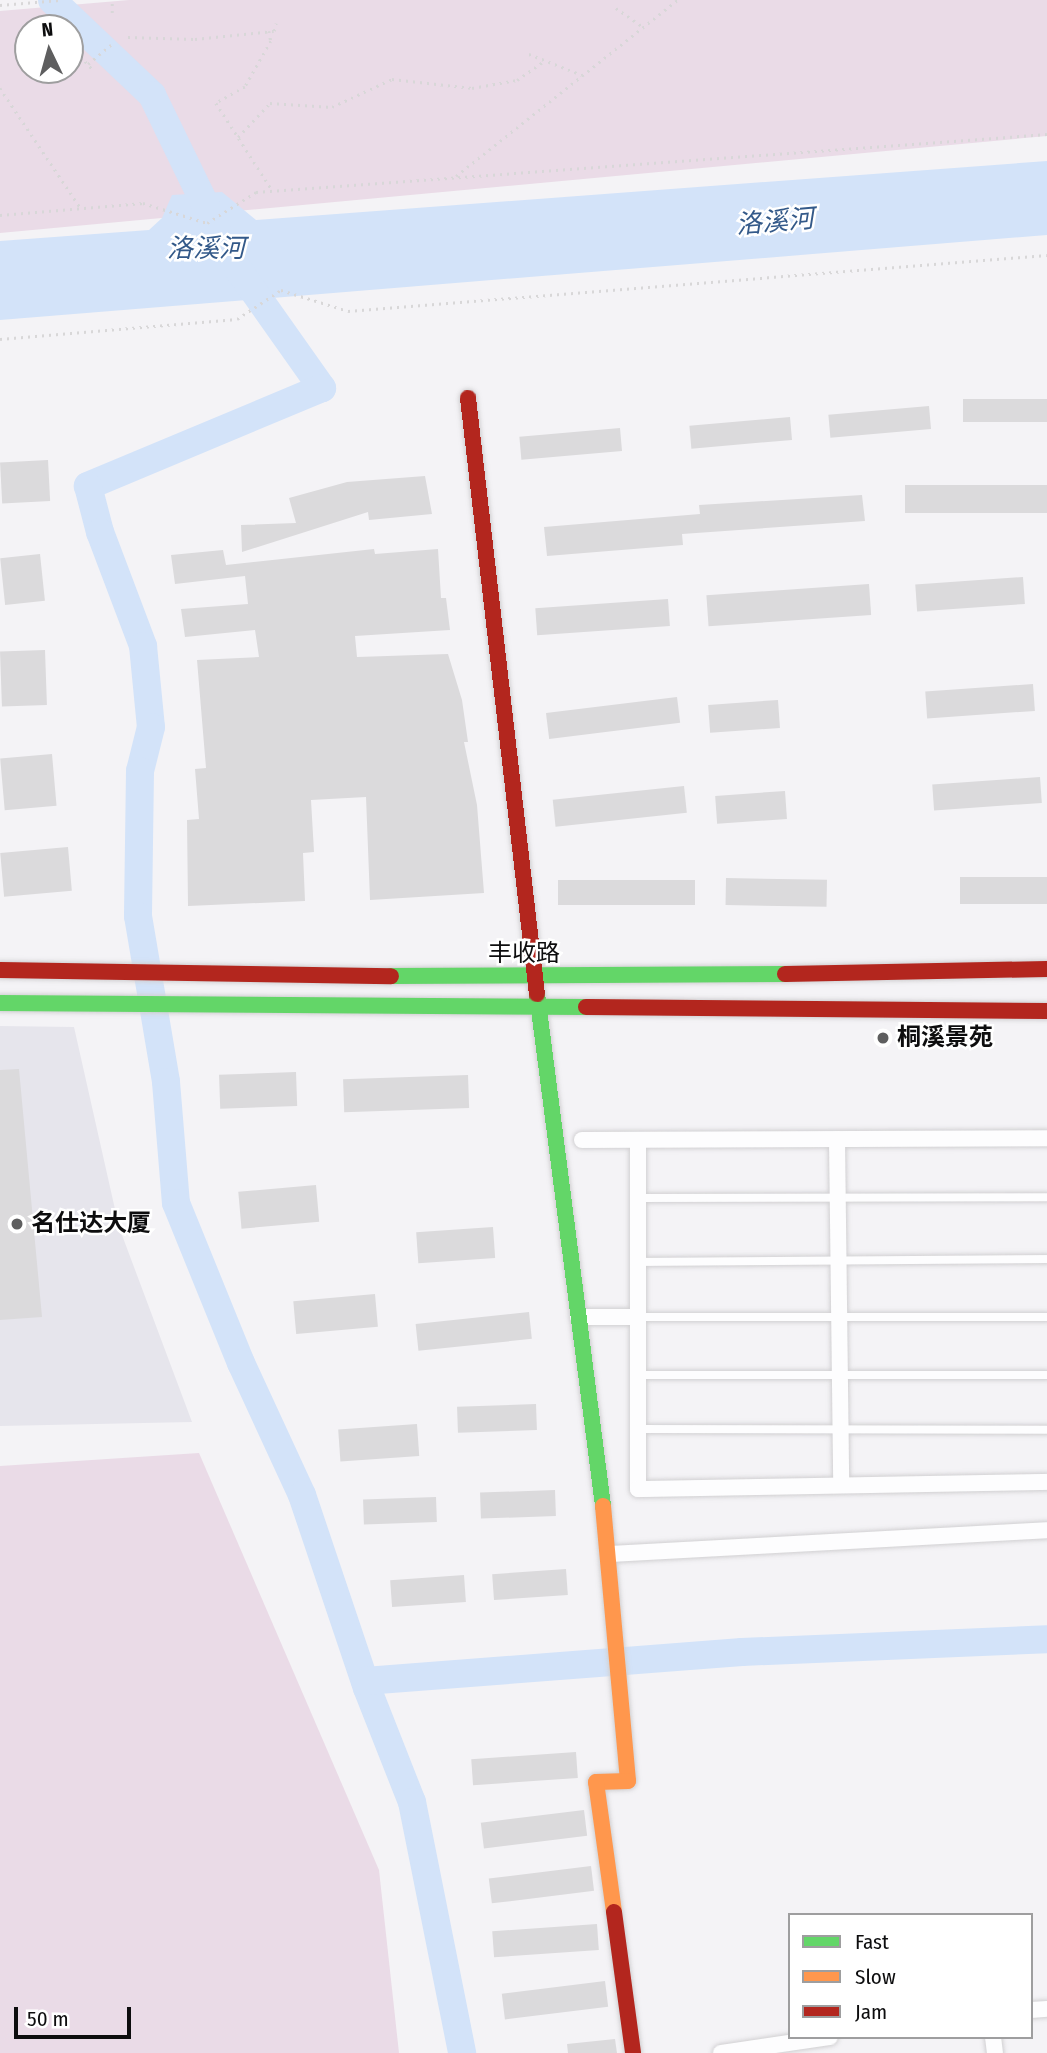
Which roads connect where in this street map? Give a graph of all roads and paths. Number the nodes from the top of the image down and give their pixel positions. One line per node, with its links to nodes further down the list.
1 (60, 0): 4 (path)
2 (112, 0): 6 (path)
3 (677, 0): 8 (path)
4 (0, 5)
5 (616, 8): 8 (path)
6 (112, 13)
7 (276, 23): 9 (path)
8 (643, 27): 17 (path)
9 (269, 31): 10 (path); 20 (path)
10 (128, 37)
11 (111, 45): 15 (path)
12 (529, 54): 17 (path)
13 (84, 59): 15 (path)
14 (544, 61): 20 (path)
15 (88, 63): 16 (path)
16 (94, 71)
17 (583, 75): 21 (path)
18 (0, 88): 23 (path)
19 (1047, 134): 21 (path)
20 (238, 137): 22 (path)
21 (456, 176): 22 (path)
22 (273, 191): 23 (path)
23 (81, 208): 24 (path)
24 (0, 215)
25 (1047, 255): 26 (path)
26 (0, 339)
27 (468, 398): 30 (main road)
28 (0, 970): 30 (main road, 丰收路)
29 (1047, 970): 30 (main road, 丰收路)
30 (535, 978): 32 (main road)
31 (0, 1003): 32 (main road)
32 (538, 1007): 33 (main road); 44 (main road)
33 (1047, 1011)
34 (1047, 1138): 35 (street)
35 (837, 1139): 37 (street); 38 (street)
36 (582, 1140): 37 (street)
37 (638, 1140): 40 (street)
38 (838, 1197): 39 (lane); 40 (lane); 42 (street)
39 (1047, 1197)
40 (638, 1198): 43 (street)
41 (1047, 1259): 42 (lane)
42 (839, 1261): 43 (lane); 46 (street)
43 (638, 1262): 45 (street)
44 (578, 1317): 45 (street); 57 (main road)
45 (638, 1317): 46 (lane); 48 (street)
46 (839, 1318): 47 (lane); 49 (street)
47 (1047, 1318)
48 (638, 1375): 49 (lane); 51 (street)
49 (840, 1375): 50 (lane); 52 (street)
50 (1047, 1375)
51 (638, 1429): 52 (lane); 55 (street)
52 (841, 1429): 53 (lane); 55 (street)
53 (1047, 1430)
54 (1047, 1482): 55 (street)
55 (841, 1485)
56 (1047, 1530): 57 (street)
57 (609, 1554): 59 (main road)
58 (816, 2039): 60 (street)
59 (633, 2053)
60 (721, 2053)

